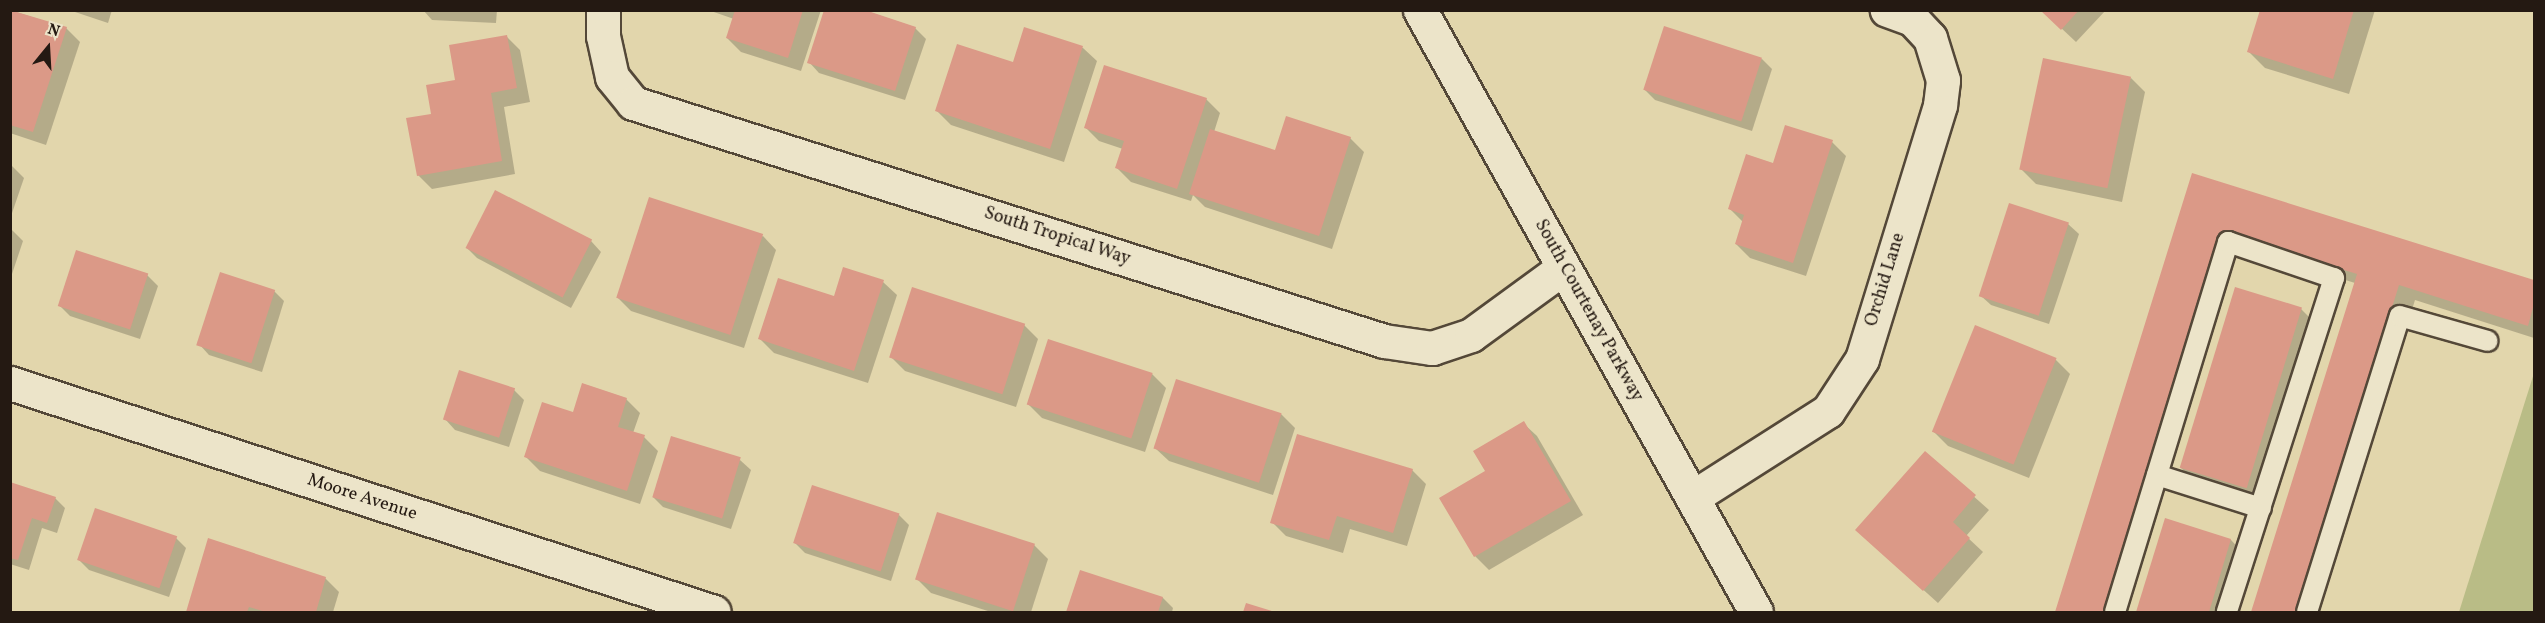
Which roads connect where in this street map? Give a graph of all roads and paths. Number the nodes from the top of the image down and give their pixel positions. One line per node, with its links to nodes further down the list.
1 (603, 10): 4 (street, South Tropical Way)
2 (1420, 10): 4 (street, South Courtenay Parkway)
3 (1887, 10): 8 (street, Orchid Lane)
4 (1563, 268): 8 (street, South Courtenay Parkway)
5 (2488, 341): 14 (lane)
6 (10, 383): 10 (street, Moore Avenue)
7 (2157, 475): 9 (lane); 9 (lane); 12 (lane)
8 (1693, 497): 11 (street, South Courtenay Parkway)
9 (2261, 508): 13 (lane)
10 (714, 612)
11 (1756, 612)
12 (2115, 612)
13 (2227, 612)
14 (2307, 612)

